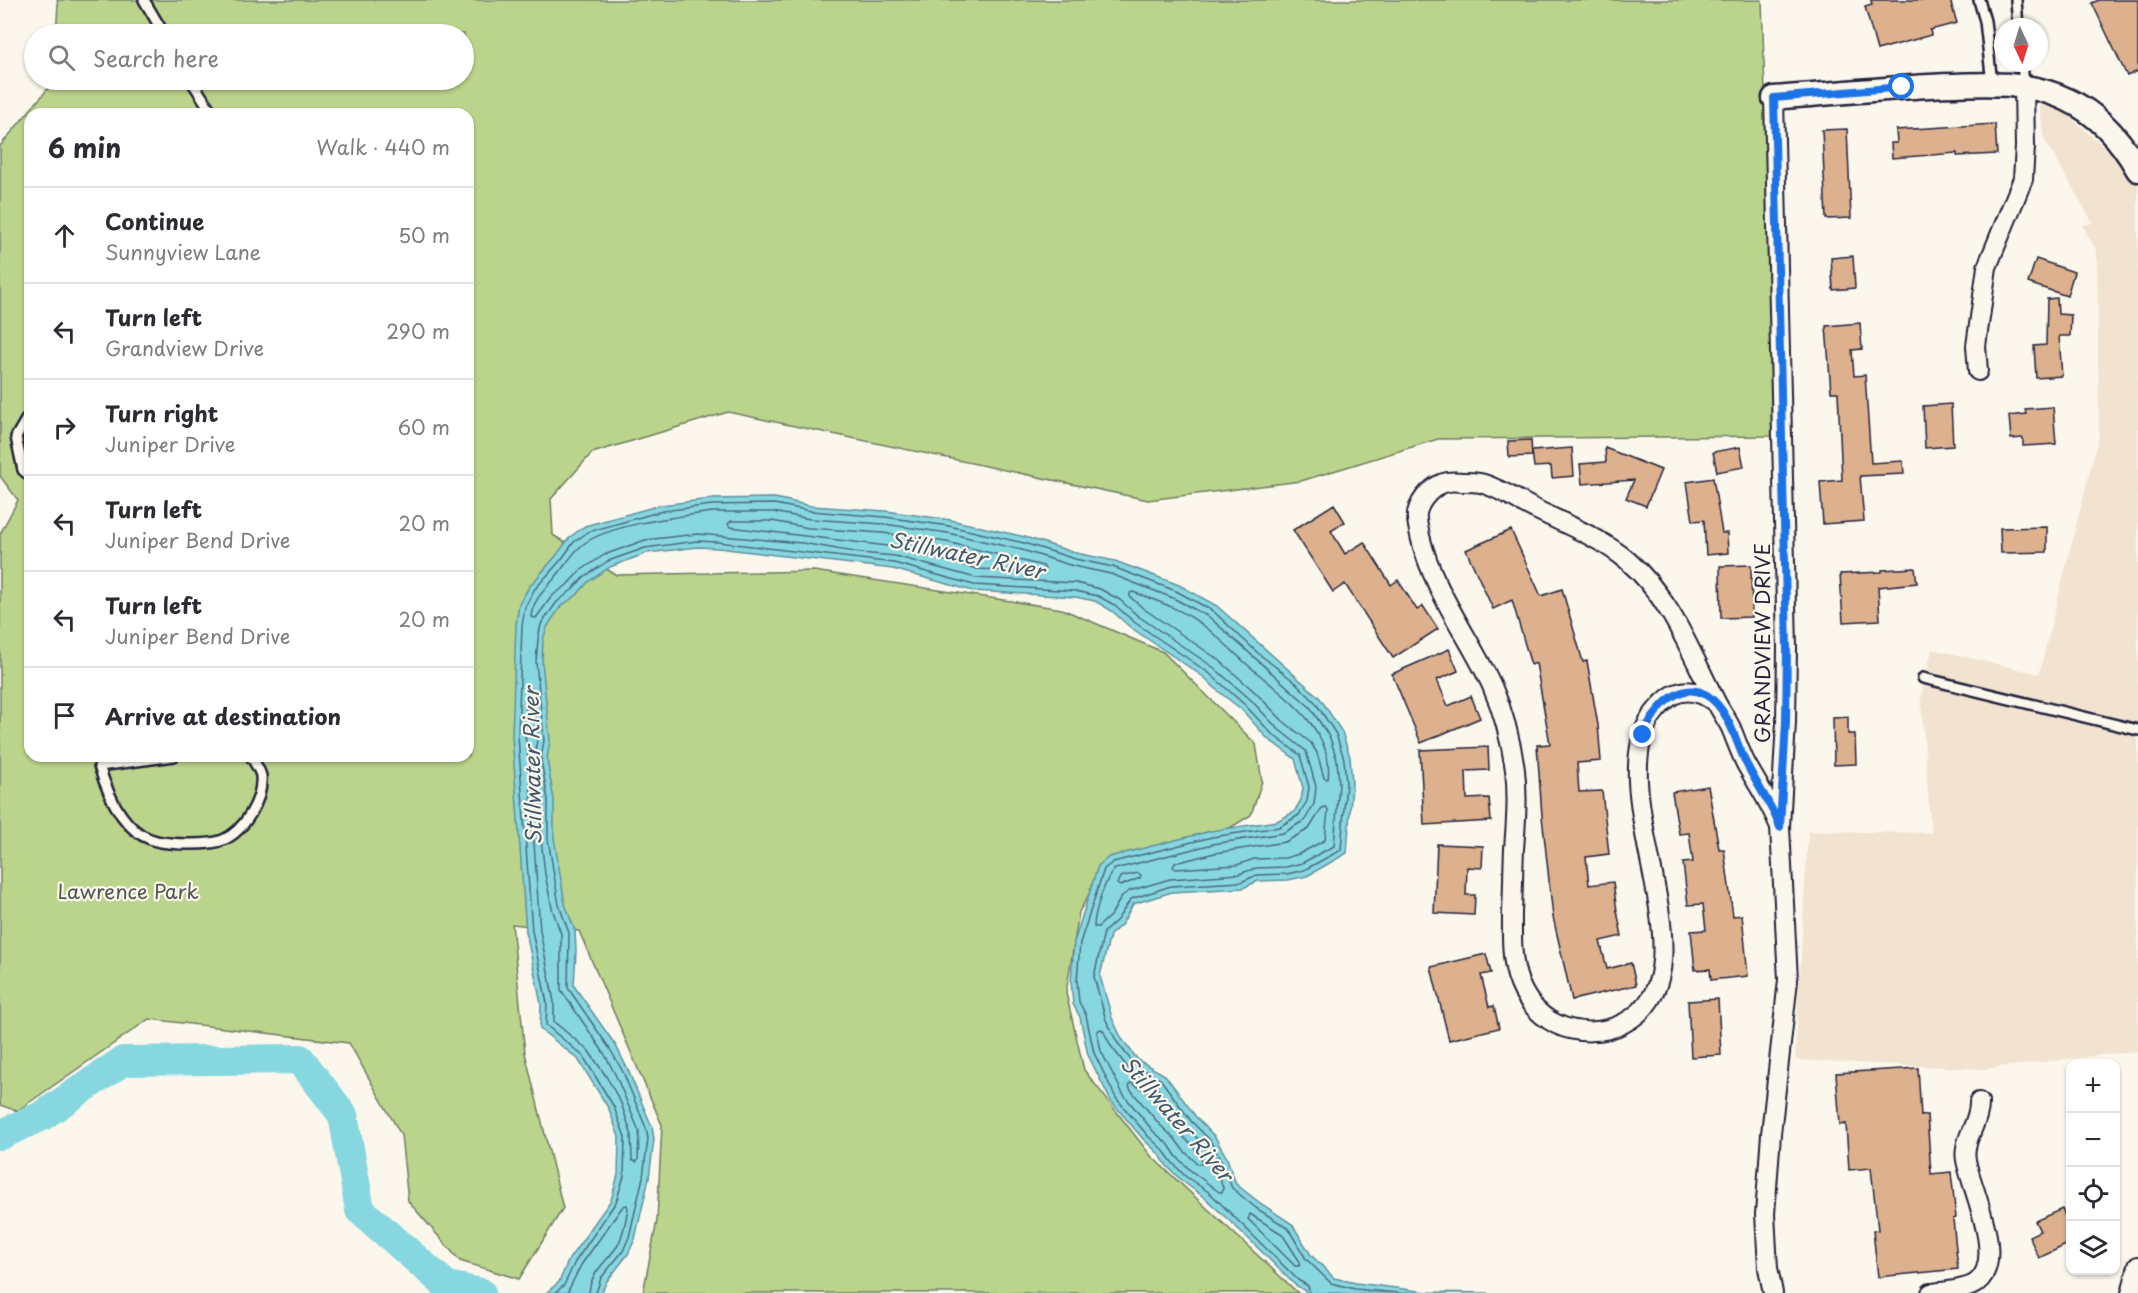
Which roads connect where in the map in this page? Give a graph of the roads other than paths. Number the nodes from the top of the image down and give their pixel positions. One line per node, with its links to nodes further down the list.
1 (144, 0): 5 (lane)
2 (1979, 0): 7 (lane)
3 (2016, 0): 4 (lane)
4 (2017, 18)
5 (159, 24)
6 (2023, 72): 8 (lane)
7 (1992, 84): 8 (street); 10 (street)
8 (2024, 86): 12 (street); 13 (street)
9 (197, 90): 11 (lane)
10 (1774, 98): 21 (street, GRANDVIEW DRIVE)
11 (209, 108)
12 (2138, 170)
13 (1978, 371)
14 (24, 423): 15 (lane)
15 (24, 471)
16 (1923, 678): 18 (lane)
17 (1717, 704): 17 (street); 21 (street)
18 (2138, 730)
19 (99, 762): 20 (lane)
20 (254, 762)
21 (1780, 827): 24 (street, GRANDVIEW DRIVE)
22 (1979, 1102): 25 (street)
23 (2138, 1266): 26 (street)
24 (1773, 1293)
25 (1931, 1293)
26 (2131, 1293)

